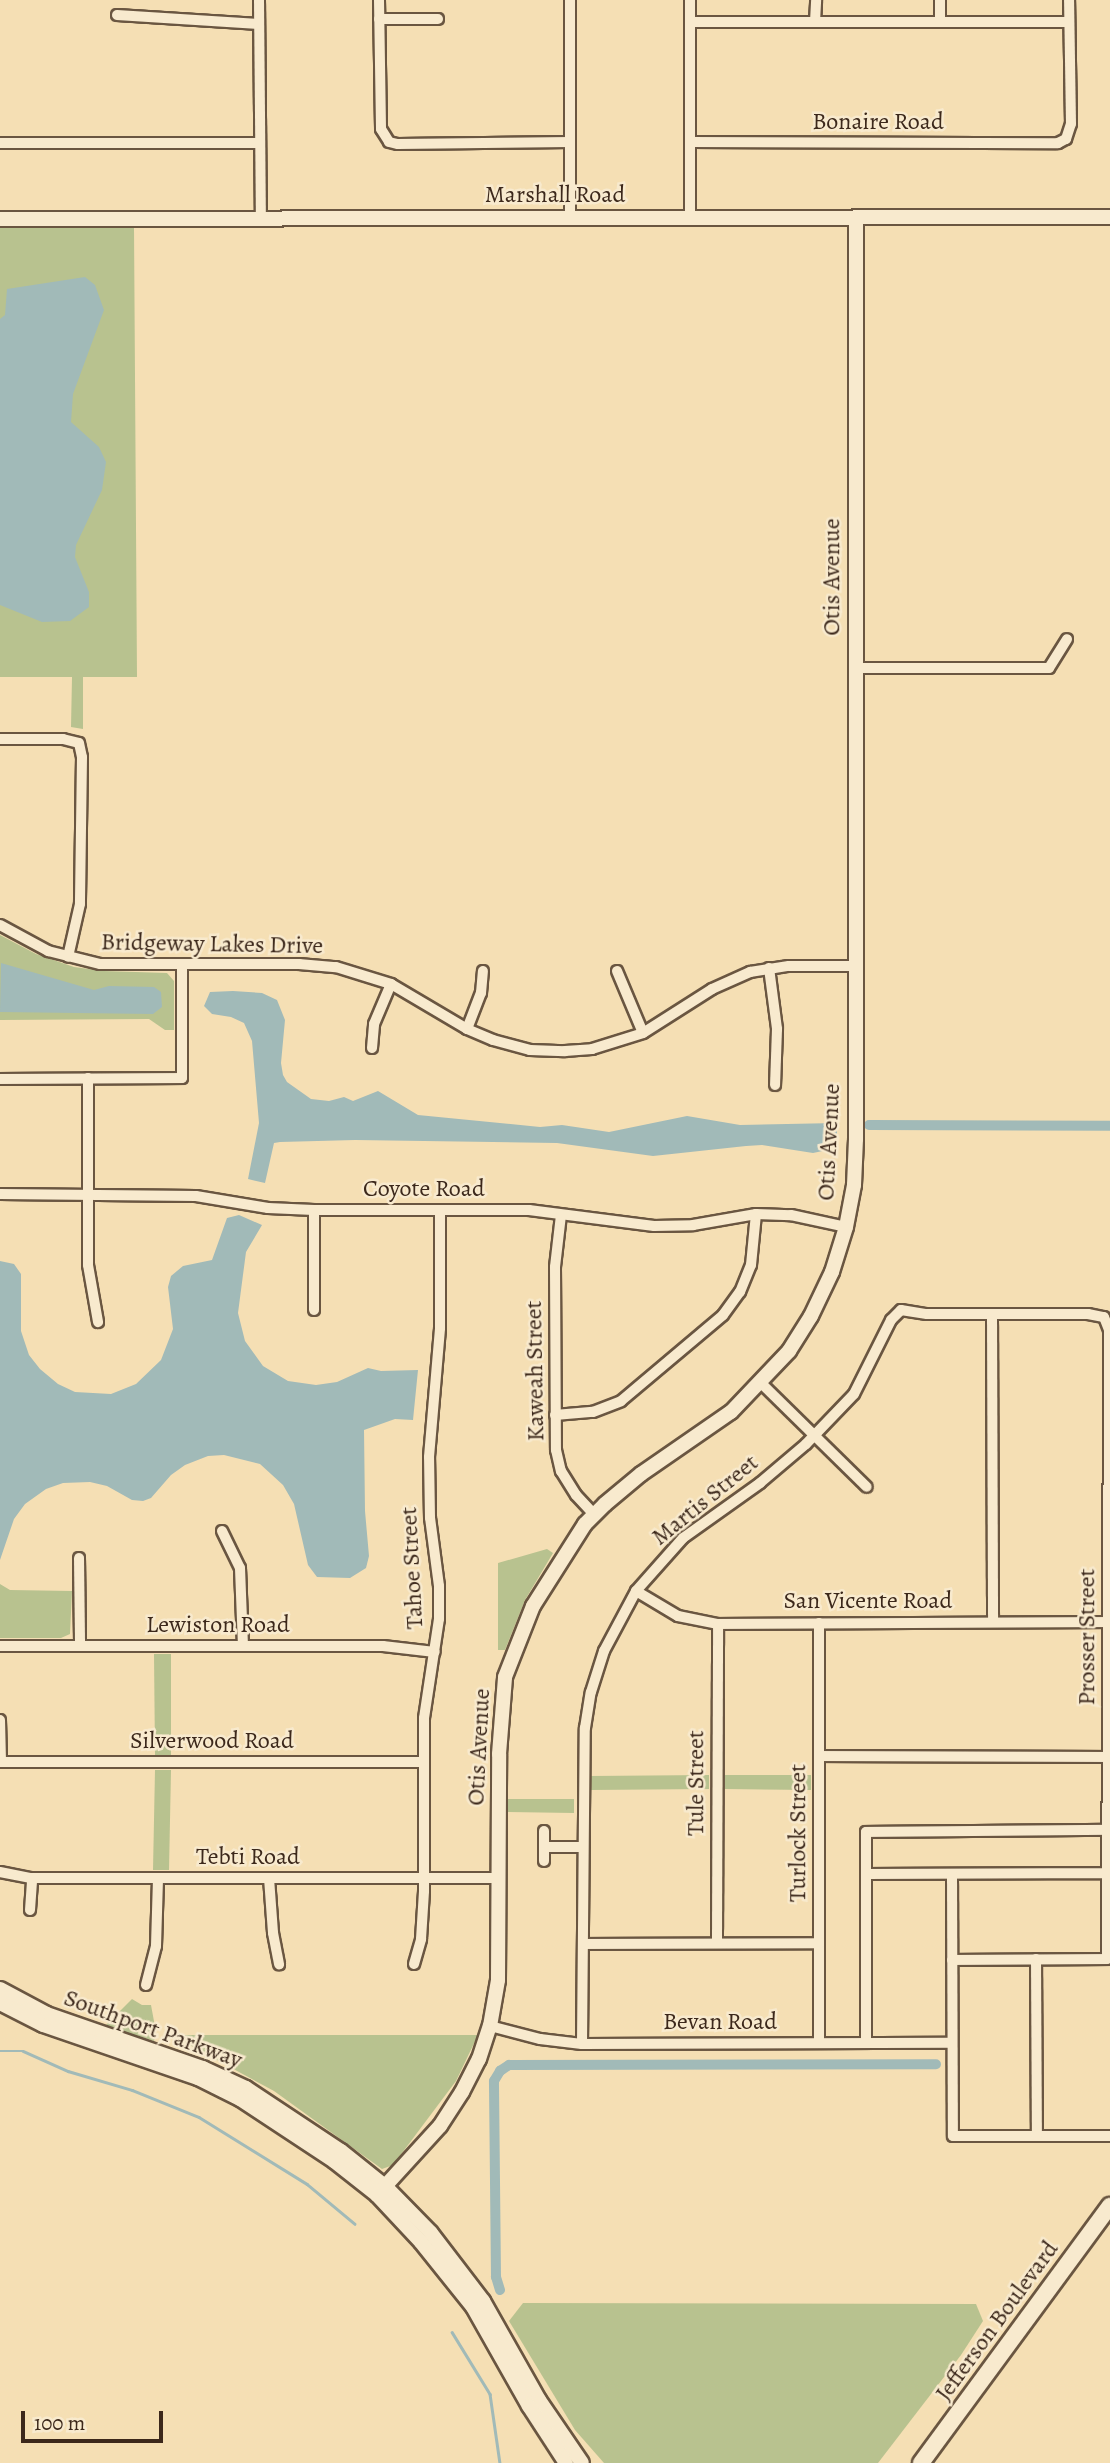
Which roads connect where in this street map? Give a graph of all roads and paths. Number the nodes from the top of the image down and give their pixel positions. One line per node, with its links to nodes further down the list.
1 (259, 0): 15 (street)
2 (379, 0): 9 (street)
3 (570, 0): 17 (street)
4 (690, 0): 11 (street)
5 (816, 0): 12 (street)
6 (940, 0): 13 (street)
7 (1069, 0): 14 (street)
8 (117, 15): 15 (street)
9 (379, 19): 10 (street); 17 (street)
10 (438, 19)
11 (690, 22): 12 (street); 18 (street)
12 (816, 22): 13 (street)
13 (940, 22): 14 (street)
14 (1069, 22): 18 (street, Bonaire Road)
15 (259, 24): 16 (street)
16 (260, 142): 19 (street); 25 (street)
17 (570, 142): 21 (street)
18 (690, 142): 22 (street)
19 (0, 143)
20 (1110, 217): 23 (street, Marshall Road)
21 (570, 218): 22 (street, Marshall Road); 25 (street, Marshall Road)
22 (690, 218): 23 (street, Marshall Road)
23 (856, 218): 27 (street, Otis Avenue)
24 (0, 219): 25 (street, Marshall Road)
25 (261, 219)
26 (1067, 639): 27 (street)
27 (855, 668): 32 (street, Otis Avenue)
28 (0, 739): 30 (street)
29 (0, 925): 30 (street, Bridgeway Lakes Drive)
30 (68, 957): 31 (street, Bridgeway Lakes Drive)
31 (182, 964): 36 (street, Bridgeway Lakes Drive); 40 (street)
32 (856, 966): 33 (street, Bridgeway Lakes Drive); 49 (street, Otis Avenue)
33 (769, 968): 38 (street, Bridgeway Lakes Drive); 42 (street)
34 (483, 971): 37 (street)
35 (617, 971): 38 (street)
36 (391, 984): 37 (street, Bridgeway Lakes Drive); 39 (street)
37 (467, 1029): 38 (street, Bridgeway Lakes Drive)
38 (643, 1032)
39 (372, 1048)
40 (88, 1078): 41 (street); 44 (street)
41 (0, 1079)
42 (775, 1085)
43 (0, 1194): 44 (street, Coyote Road)
44 (88, 1194): 45 (street, Coyote Road); 52 (street)
45 (314, 1210): 46 (street, Coyote Road); 50 (street)
46 (440, 1210): 48 (street, Coyote Road); 68 (street, Tahoe Street)
47 (756, 1214): 48 (street, Coyote Road); 49 (street, Coyote Road); 54 (street)
48 (561, 1215): 54 (street, Kaweah Street)
49 (846, 1227): 53 (street, Otis Avenue)
50 (314, 1310)
51 (992, 1315): 55 (street, Martis Street); 61 (street); 62 (street, Prosser Street)
52 (98, 1322)
53 (761, 1383): 55 (street); 57 (street, Otis Avenue)
54 (555, 1415): 57 (street, Kaweah Street)
55 (815, 1433): 56 (street); 60 (street, Martis Street)
56 (867, 1487)
57 (594, 1514): 86 (street, Otis Avenue)
58 (222, 1531): 67 (street)
59 (79, 1558): 66 (street)
60 (636, 1591): 63 (street, San Vicente Road); 77 (street, Martis Street)
61 (993, 1622): 62 (street, San Vicente Road); 64 (street, San Vicente Road)
62 (1108, 1622): 71 (street, Prosser Street)
63 (718, 1623): 64 (street, San Vicente Road); 89 (street, Tule Street)
64 (819, 1623): 70 (street, Turlock Street)
65 (0, 1646): 66 (street, Lewiston Road)
66 (80, 1646): 67 (street, Lewiston Road)
67 (243, 1646): 68 (street, Lewiston Road)
68 (435, 1652): 73 (street, Tahoe Street)
69 (0, 1720): 72 (street)
70 (820, 1756): 71 (street); 90 (street, Turlock Street)
71 (1108, 1756): 74 (street, Prosser Street)
72 (0, 1762): 73 (street, Silverwood Road)
73 (423, 1762): 85 (street, Tahoe Street)
74 (1108, 1830): 80 (street, Prosser Street); 81 (street)
75 (544, 1831): 76 (street)
76 (544, 1847): 77 (street); 78 (street)
77 (583, 1847): 91 (street, Martis Street)
78 (544, 1861)
79 (0, 1872): 83 (street, Tebti Road)
80 (1108, 1873): 82 (street); 94 (street, Prosser Street)
81 (866, 1874): 82 (street); 102 (street)
82 (951, 1874): 93 (street)
83 (32, 1878): 87 (street, Tebti Road); 88 (street)
84 (269, 1878): 85 (street, Tebti Road); 87 (street, Tebti Road); 95 (street)
85 (424, 1878): 86 (street, Tebti Road); 96 (street, Tahoe Street)
86 (498, 1878): 100 (street, Otis Avenue)
87 (158, 1879): 97 (street)
88 (30, 1910)
89 (717, 1942): 90 (street); 91 (street)
90 (819, 1943): 101 (street, Turlock Street)
91 (583, 1944): 104 (street, Martis Street)
92 (1036, 1959): 93 (street); 94 (street); 105 (street)
93 (951, 1960): 103 (street)
94 (1109, 1961)
95 (279, 1964)
96 (414, 1964)
97 (146, 1985)
98 (0, 1989): 107 (street, Southport Parkway)
99 (0, 2003): 107 (street, Southport Parkway)
100 (490, 2026): 104 (street, Bevan Road); 107 (street, Otis Avenue)
101 (819, 2043): 102 (street, Bevan Road); 104 (street, Bevan Road)
102 (866, 2043): 103 (street, Bevan Road)
103 (952, 2043): 105 (street)
104 (583, 2044)
105 (1037, 2136): 106 (street)
106 (1110, 2136)
107 (381, 2191): 109 (street, Southport Parkway); 110 (street, Southport Parkway)
108 (1110, 2206): 111 (main road, Jefferson Boulevard)
109 (566, 2463)
110 (582, 2463)
111 (921, 2463)

